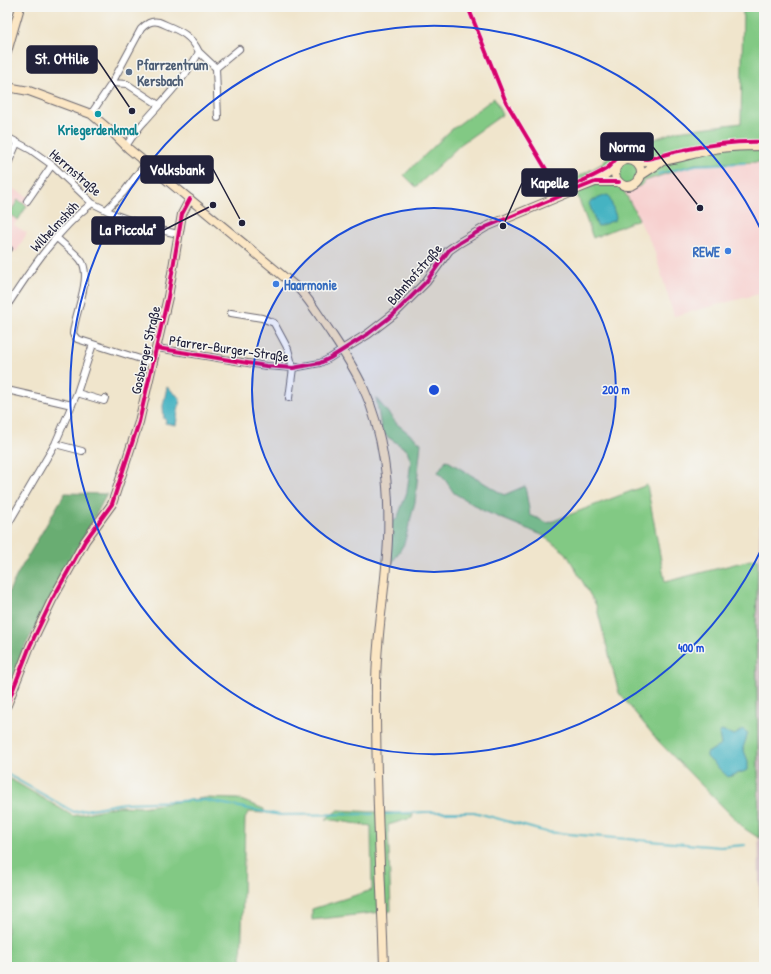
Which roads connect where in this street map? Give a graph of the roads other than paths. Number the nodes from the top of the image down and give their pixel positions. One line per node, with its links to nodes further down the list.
1 (20, 7): 3 (street)
2 (239, 49): 5 (street)
3 (7, 52)
4 (199, 52): 5 (street); 6 (street); 8 (street)
5 (216, 68): 10 (street)
6 (112, 83): 8 (street); 9 (street)
7 (7, 87): 9 (street)
8 (160, 105): 13 (street)
9 (91, 114): 13 (street)
10 (218, 118)
11 (7, 137): 12 (street, Herrnstraße)
12 (18, 143): 18 (street, Herrnstraße); 19 (street)
13 (126, 146): 17 (street)
14 (764, 146): 16 (street)
15 (633, 161): 16 (street); 20 (street); 21 (street)
16 (663, 162): 21 (street)
17 (146, 163): 24 (street); 27 (street)
18 (52, 165): 25 (street); 26 (street, Herrnstraße)
19 (7, 166)
20 (617, 166): 22 (street); 23 (street)
21 (640, 176): 23 (street)
22 (595, 182): 23 (street); 33 (street, Bahnhofstraße)
23 (619, 182)
24 (190, 199): 28 (street, Gosberger Straße); 33 (street)
25 (28, 201)
26 (92, 203): 27 (street, Herrnstraße); 29 (street, Wilhelmshöh)
27 (106, 210): 28 (street, Herrnstraße)
28 (178, 234): 34 (street, Gosberger Straße)
29 (57, 238): 30 (street, Wilhelmshöh); 32 (street)
30 (7, 306)
31 (232, 313): 36 (street)
32 (93, 344): 35 (street); 38 (street)
33 (340, 347): 36 (street, Pfarrer-Burger-Straße); 46 (street)
34 (157, 348): 35 (street, Gosberger Straße); 36 (street, Pfarrer-Burger-Straße)
35 (153, 363): 45 (street, Gosberger Straße)
36 (293, 368): 40 (street, Pfarrer-Burger-Straße)
37 (7, 390): 41 (street)
38 (77, 393): 39 (street); 41 (street)
39 (105, 398)
40 (289, 398)
41 (72, 405): 42 (street)
42 (55, 444): 43 (street); 44 (street)
43 (82, 452)
44 (7, 526)
45 (7, 705)
46 (384, 967)

